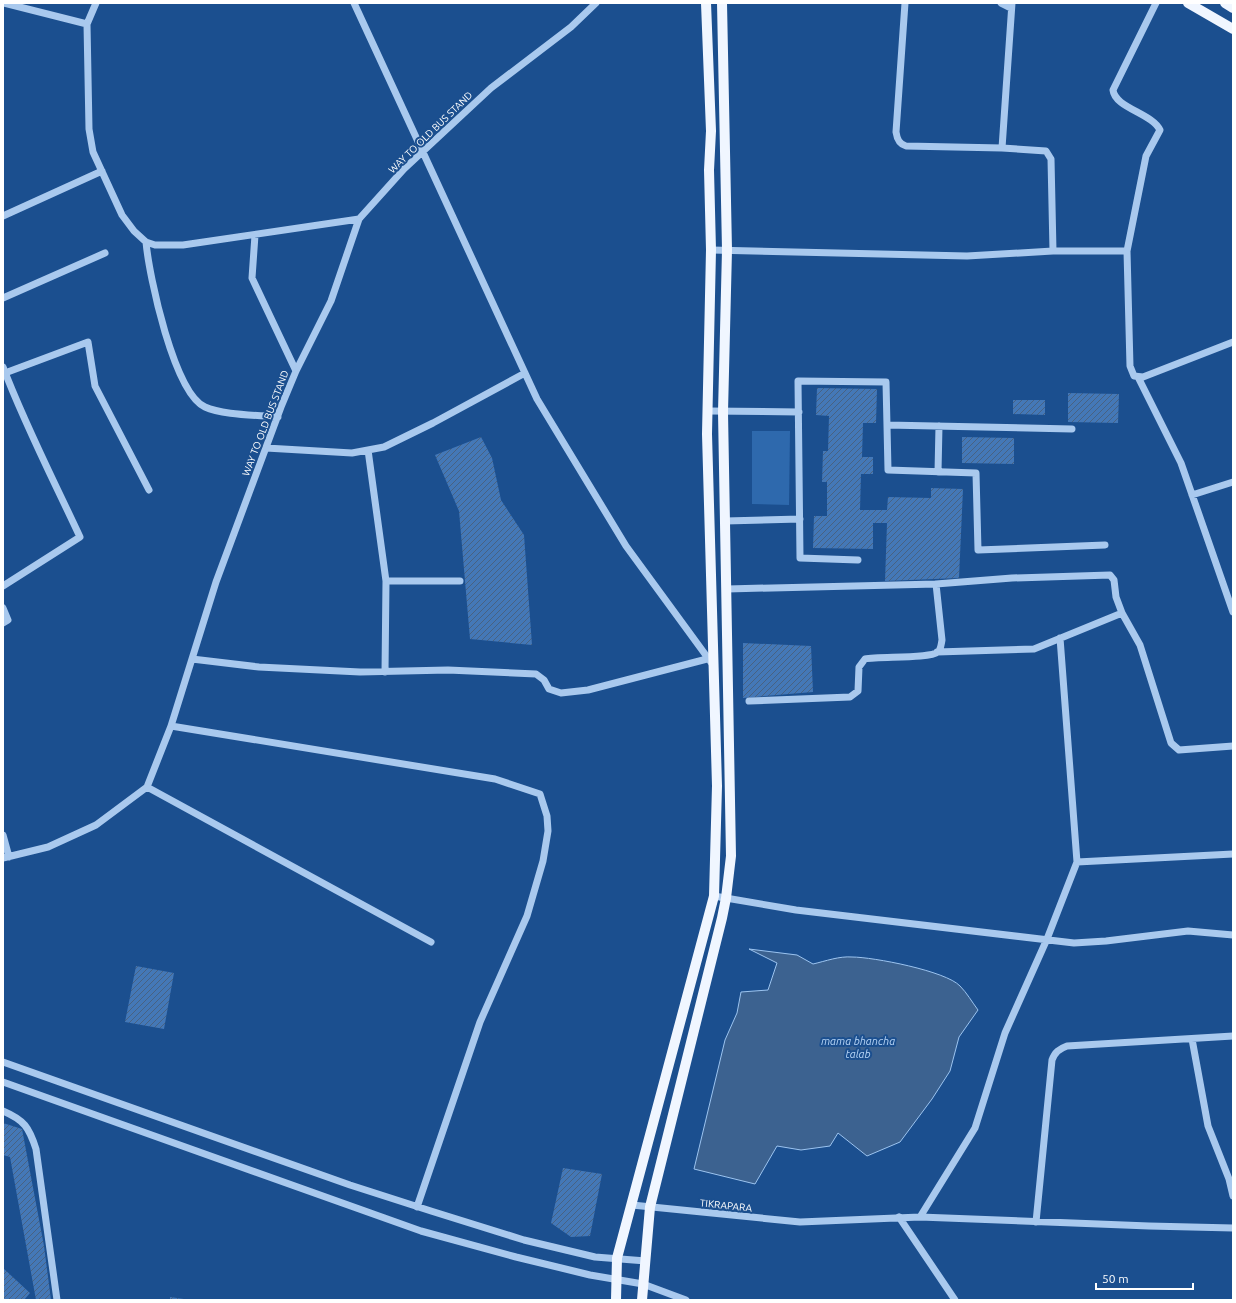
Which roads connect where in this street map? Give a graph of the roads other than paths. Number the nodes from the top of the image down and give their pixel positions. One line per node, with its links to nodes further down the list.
1 (4, 3): 12 (street)
2 (96, 3): 15 (street)
3 (354, 3): 18 (street)
4 (596, 3): 18 (street, WAY TO OLD BUS STAND)
5 (706, 3): 24 (main road)
6 (722, 3): 25 (main road)
7 (905, 3): 17 (street)
8 (1001, 3): 13 (street)
9 (1156, 3): 27 (street)
10 (1188, 3): 16 (main road)
11 (1225, 3): 14 (main road)
12 (26, 6): 15 (street)
13 (1011, 6): 17 (street)
14 (1233, 8)
15 (87, 24): 19 (street)
16 (1233, 29)
17 (1002, 148): 26 (street)
18 (423, 152): 21 (street, WAY TO OLD BUS STAND); 33 (street)
19 (102, 171): 20 (street); 23 (street)
20 (3, 216)
21 (359, 220): 22 (street); 32 (street, WAY TO OLD BUS STAND)
22 (255, 235): 23 (street); 32 (street)
23 (146, 242): 38 (street)
24 (711, 250): 25 (street); 35 (main road)
25 (726, 250): 26 (street); 36 (main road)
26 (1053, 251): 27 (street)
27 (1127, 251): 34 (street)
28 (106, 253): 29 (street)
29 (3, 298)
30 (1233, 342): 34 (street)
31 (4, 370): 46 (street); 55 (street)
32 (296, 371): 38 (street, WAY TO OLD BUS STAND)
33 (525, 373): 43 (street); 64 (street)
34 (1138, 377): 47 (street)
35 (709, 411): 36 (street); 64 (main road)
36 (723, 412): 37 (street); 49 (main road)
37 (798, 412): 39 (street); 48 (street)
38 (278, 417): 42 (street, WAY TO OLD BUS STAND)
39 (887, 425): 40 (street); 44 (street)
40 (938, 426): 41 (street); 44 (street)
41 (1072, 429)
42 (266, 448): 43 (street); 63 (street, WAY TO OLD BUS STAND)
43 (368, 450): 52 (street)
44 (938, 472): 50 (street)
45 (1233, 482): 47 (street)
46 (148, 490)
47 (1192, 495): 58 (street)
48 (800, 519): 49 (street); 51 (street)
49 (725, 521): 56 (main road)
50 (1104, 546)
51 (858, 560)
52 (386, 581): 53 (street); 65 (street)
53 (460, 581)
54 (936, 584): 56 (street); 59 (street); 62 (street)
55 (3, 586)
56 (727, 589): 75 (main road)
57 (3, 608): 60 (street)
58 (1233, 612)
59 (1122, 613): 61 (street); 68 (street)
60 (3, 623)
61 (1060, 638): 62 (street); 73 (street)
62 (937, 652): 66 (street)
63 (192, 660): 65 (street); 67 (street, WAY TO OLD BUS STAND)
64 (710, 662): 65 (street); 74 (main road)
65 (385, 672)
66 (749, 701)
67 (171, 726): 69 (street, WAY TO OLD BUS STAND); 86 (street)
68 (1233, 746)
69 (147, 787): 72 (street); 78 (street)
70 (3, 835): 72 (street)
71 (1233, 854): 73 (street)
72 (6, 858)
73 (1077, 862): 77 (street)
74 (714, 896): 75 (street); 85 (main road)
75 (726, 898): 77 (street); 87 (main road)
76 (1233, 935): 77 (street)
77 (1047, 939): 89 (street)
78 (431, 942)
79 (1233, 1036): 80 (street)
80 (1192, 1038): 84 (street); 90 (street)
81 (3, 1062): 86 (street)
82 (3, 1082): 94 (street)
83 (3, 1111): 96 (street)
84 (1233, 1196)
85 (632, 1205): 87 (street, TIKRAPARA); 92 (main road)
86 (417, 1207): 92 (street)
87 (650, 1207): 88 (street, TIKRAPARA); 93 (main road)
88 (899, 1217): 89 (street, TIKRAPARA); 100 (street)
89 (920, 1217): 90 (street, TIKRAPARA)
90 (1036, 1222): 91 (street, TIKRAPARA)
91 (1233, 1228)
92 (617, 1258): 93 (street); 94 (main road)
93 (646, 1261): 95 (main road)
94 (616, 1279): 95 (street); 97 (main road)
95 (643, 1284): 98 (main road); 99 (street)
96 (57, 1300)
97 (616, 1300)
98 (642, 1300)
99 (686, 1300)
100 (955, 1300)

